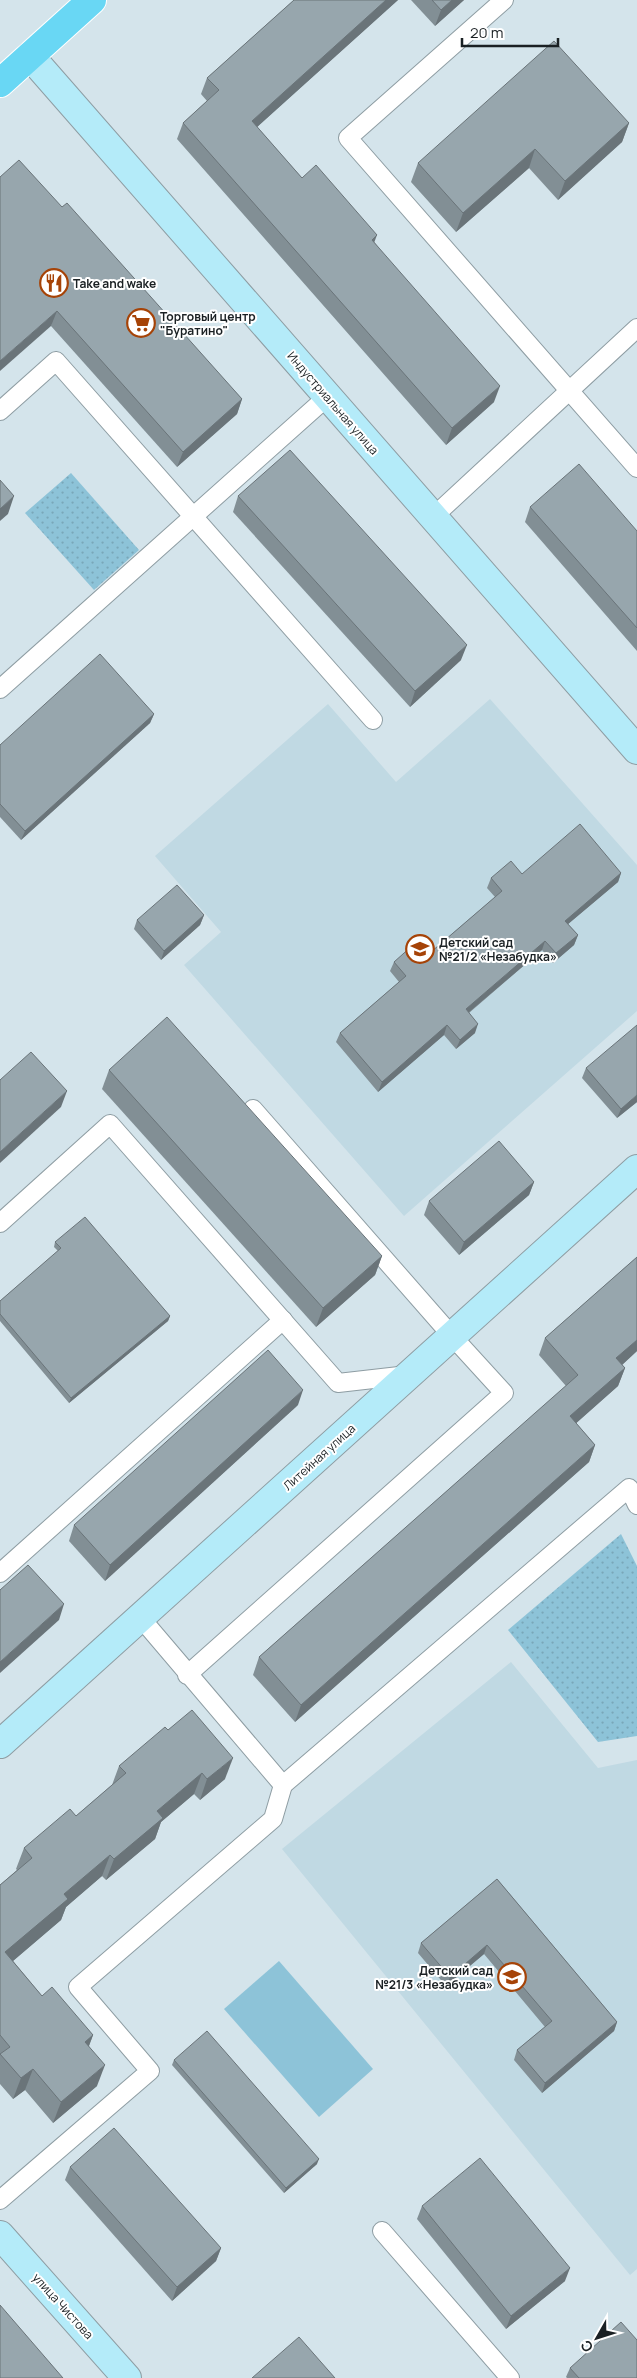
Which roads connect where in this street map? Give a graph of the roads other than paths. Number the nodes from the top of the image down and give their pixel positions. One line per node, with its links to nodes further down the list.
1 (92, 0): 3 (main road)
2 (504, 0): 6 (lane)
3 (30, 56): 4 (main road); 7 (street, Индустриальная улица)
4 (0, 83)
5 (637, 328): 6 (lane)
6 (570, 390): 9 (lane); 11 (lane)
7 (327, 396): 10 (lane); 11 (street, Индустриальная улица)
8 (0, 411): 10 (lane)
9 (637, 468)
10 (193, 517): 12 (lane); 13 (lane)
11 (433, 517): 14 (street, Индустриальная улица)
12 (0, 689)
13 (373, 720)
14 (637, 750)
15 (253, 1109): 19 (lane)
16 (637, 1169): 19 (street, Литейная улица)
17 (0, 1223): 18 (lane)
18 (283, 1320): 20 (lane); 23 (lane)
19 (452, 1336): 20 (street, Литейная улица); 25 (lane)
20 (409, 1375): 24 (street, Литейная улица)
21 (633, 1485): 22 (lane); 27 (lane)
22 (637, 1505)
23 (0, 1573)
24 (140, 1617): 25 (lane); 26 (street, Литейная улица)
25 (187, 1675): 27 (lane)
26 (0, 1744)
27 (283, 1785): 28 (lane)
28 (0, 2200)
29 (382, 2231): 32 (lane)
30 (0, 2235): 31 (street, улица Чистова)
31 (127, 2378)
32 (510, 2378)

